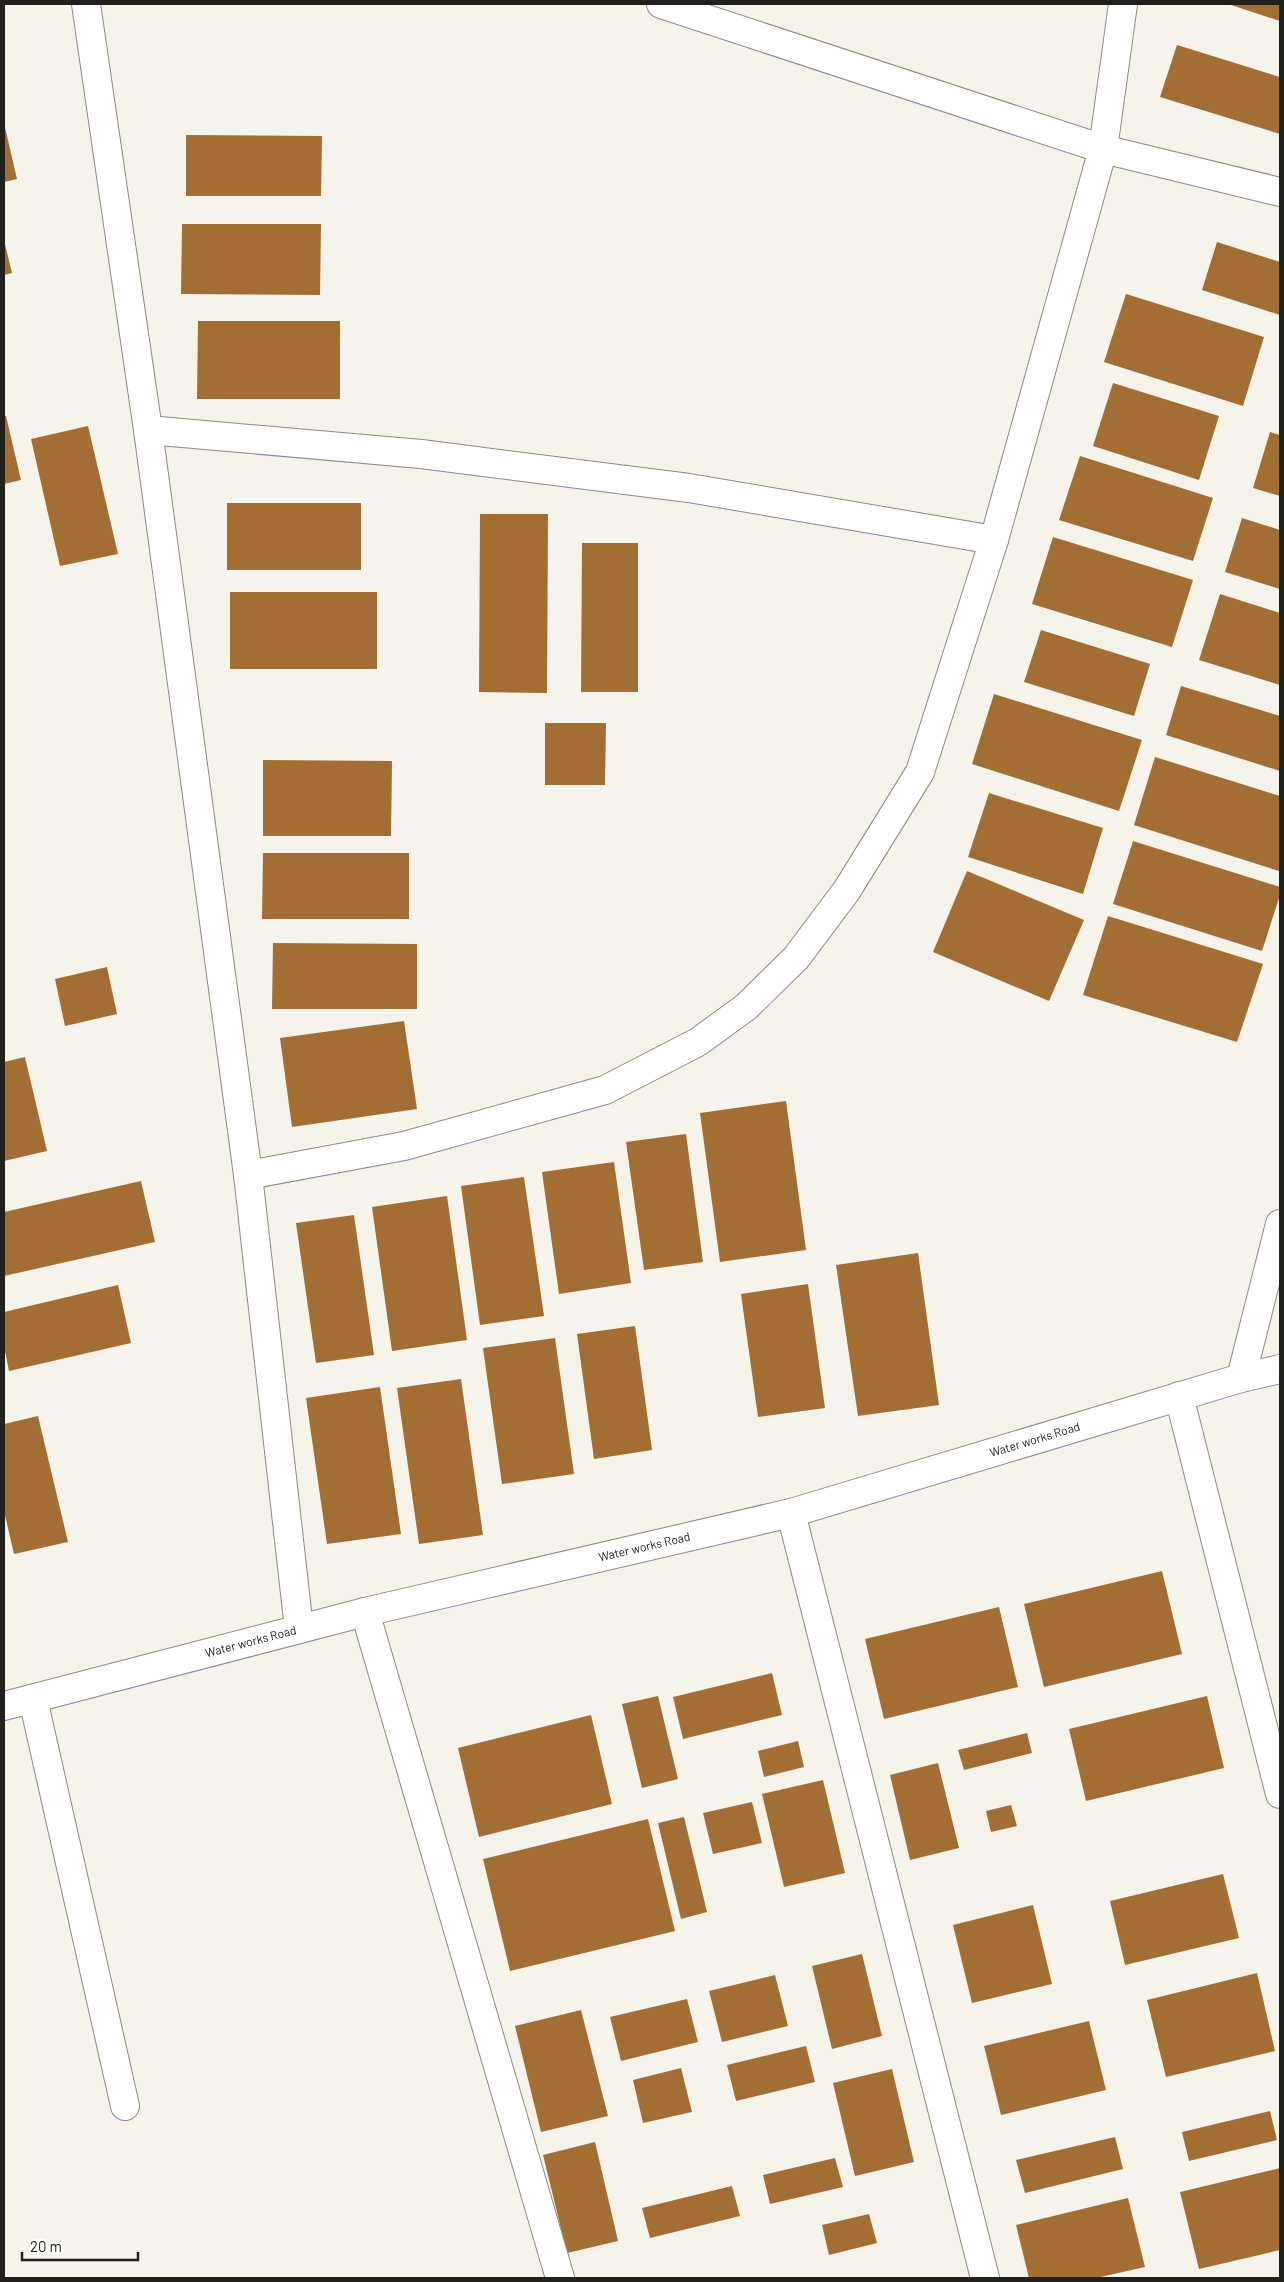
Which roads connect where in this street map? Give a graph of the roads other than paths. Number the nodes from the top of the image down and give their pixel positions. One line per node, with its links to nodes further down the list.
1 (86, 4): 6 (street)
2 (662, 4): 4 (street)
3 (1123, 4): 4 (street)
4 (1103, 148): 5 (street); 7 (street)
5 (1280, 192)
6 (148, 430): 7 (street); 8 (street)
7 (994, 540): 8 (street)
8 (248, 1175): 15 (street)
9 (1280, 1224): 11 (street)
10 (1280, 1368): 11 (street, Water works Road)
11 (1241, 1378): 12 (street, Water works Road)
12 (1179, 1396): 13 (street, Water works Road); 18 (street)
13 (792, 1513): 14 (street, Water works Road); 21 (street)
14 (365, 1612): 15 (street, Water works Road); 20 (street)
15 (299, 1629): 16 (street, Water works Road)
16 (33, 1699): 17 (street, Water works Road); 19 (street)
17 (4, 1706)
18 (1280, 1794)
19 (125, 2106)
20 (560, 2278)
21 (985, 2278)

